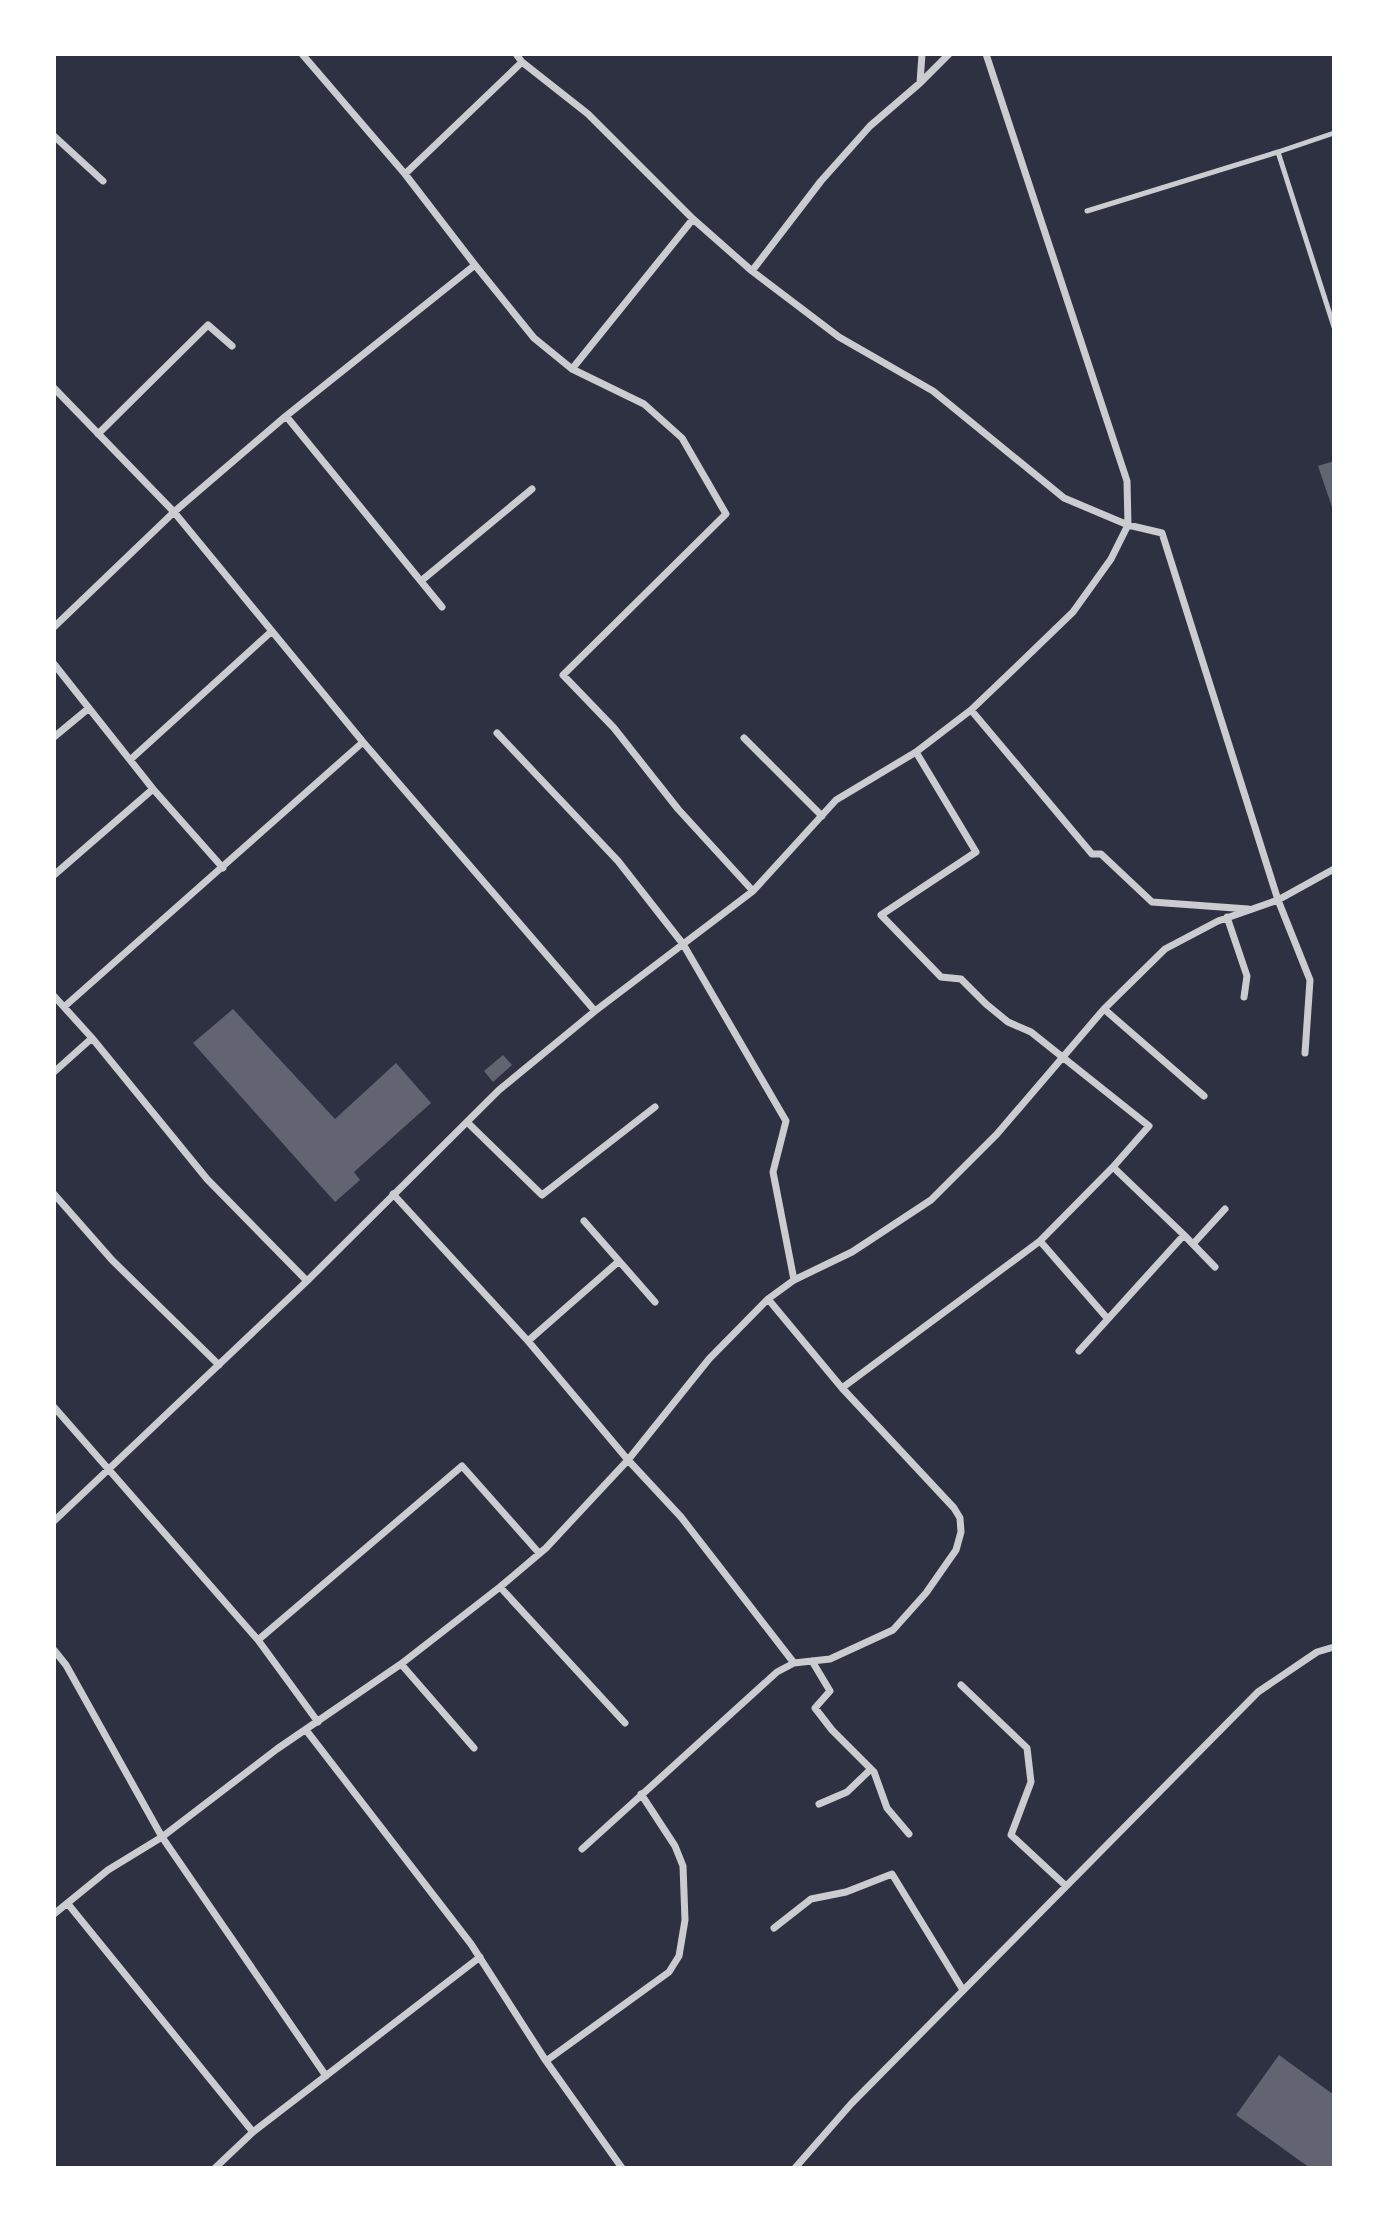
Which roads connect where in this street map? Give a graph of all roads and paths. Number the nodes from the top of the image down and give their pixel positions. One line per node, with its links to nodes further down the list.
1 (302, 54): 11 (street)
2 (516, 54): 6 (street)
3 (922, 54): 7 (street)
4 (949, 54): 7 (street)
5 (986, 54): 25 (street)
6 (522, 62): 11 (street); 14 (street)
7 (920, 83): 16 (street)
8 (1334, 133): 10 (lane)
9 (54, 136): 12 (street)
10 (1278, 152): 13 (lane); 17 (lane)
11 (405, 174): 15 (street)
12 (103, 181)
13 (1087, 211)
14 (693, 219): 16 (street); 19 (street)
15 (475, 265): 19 (street); 21 (street)
16 (752, 271): 25 (street)
17 (1334, 327)
18 (232, 346): 22 (street)
19 (572, 369): 44 (street)
20 (54, 388): 22 (street)
21 (286, 416): 24 (street); 26 (street)
22 (98, 434): 24 (street)
23 (532, 489): 26 (street)
24 (174, 512): 28 (street); 29 (street)
25 (1128, 524): 32 (street); 45 (street)
26 (421, 582): 27 (street)
27 (442, 607)
28 (54, 627)
29 (272, 631): 36 (street); 38 (street)
30 (54, 664): 31 (street)
31 (89, 708): 34 (street); 38 (street)
32 (971, 710): 37 (street); 46 (street)
33 (497, 733): 48 (street)
34 (54, 737)
35 (744, 738): 40 (street)
36 (363, 742): 41 (street); 53 (street)
37 (916, 752): 40 (street); 56 (street)
38 (130, 760): 39 (street)
39 (153, 789): 41 (street); 43 (street)
40 (822, 816): 44 (street)
41 (223, 868): 51 (street)
42 (1334, 869): 45 (street)
43 (54, 875)
44 (753, 891): 48 (street)
45 (1278, 900): 46 (street); 55 (street)
46 (1250, 909): 47 (street)
47 (1227, 917): 50 (street); 52 (street)
48 (684, 944): 53 (street); 71 (street)
49 (54, 996): 51 (street)
50 (1244, 997)
51 (64, 1007): 54 (street)
52 (1104, 1009): 56 (street); 58 (street)
53 (595, 1011): 60 (street)
54 (92, 1038): 57 (street); 72 (street)
55 (1305, 1053)
56 (1064, 1058): 61 (street); 71 (street)
57 (54, 1072)
58 (1203, 1096)
59 (655, 1107): 60 (street)
60 (467, 1122): 63 (street)
61 (1113, 1167): 66 (street); 67 (street)
62 (54, 1194): 78 (street)
63 (393, 1194): 72 (street); 76 (street)
64 (1225, 1209): 68 (street)
65 (584, 1221): 69 (street)
66 (1184, 1235): 68 (street); 75 (street)
67 (1040, 1241): 75 (street); 79 (street)
68 (1193, 1244): 70 (street)
69 (618, 1262): 74 (street); 76 (street)
70 (1215, 1267)
71 (794, 1280): 73 (street)
72 (307, 1281): 78 (street)
73 (768, 1299): 79 (street); 81 (street)
74 (654, 1303)
75 (1107, 1318): 77 (street)
76 (528, 1341): 81 (street)
77 (1079, 1351)
78 (219, 1365): 82 (street)
79 (842, 1388): 89 (street)
80 (54, 1407): 82 (street)
81 (628, 1460): 84 (street); 90 (street)
82 (110, 1469): 83 (street); 86 (street)
83 (54, 1521)
84 (539, 1553): 85 (street); 86 (street)
85 (500, 1587): 91 (street); 94 (street)
86 (258, 1640): 93 (street)
87 (1334, 1647): 103 (street)
88 (54, 1650): 101 (street)
89 (812, 1661): 90 (street); 97 (street)
90 (794, 1663): 98 (street)
91 (401, 1664): 93 (street); 96 (street)
92 (961, 1685): 103 (street)
93 (318, 1722): 95 (street)
94 (625, 1723)
95 (306, 1730): 101 (street); 107 (street)
96 (474, 1748)
97 (871, 1769): 99 (street); 100 (street)
98 (641, 1794): 102 (street); 109 (street)
99 (819, 1804)
100 (909, 1834)
101 (162, 1837): 104 (street); 110 (street)
102 (582, 1849)
103 (1066, 1886): 108 (street)
104 (68, 1904): 105 (street); 111 (street)
105 (54, 1914)
106 (774, 1928): 108 (street)
107 (480, 1957): 109 (street); 110 (street)
108 (963, 1990): 114 (street)
109 (546, 2060): 113 (street)
110 (326, 2076): 111 (street)
111 (253, 2132): 112 (street)
112 (215, 2168)
113 (622, 2168)
114 (795, 2168)

